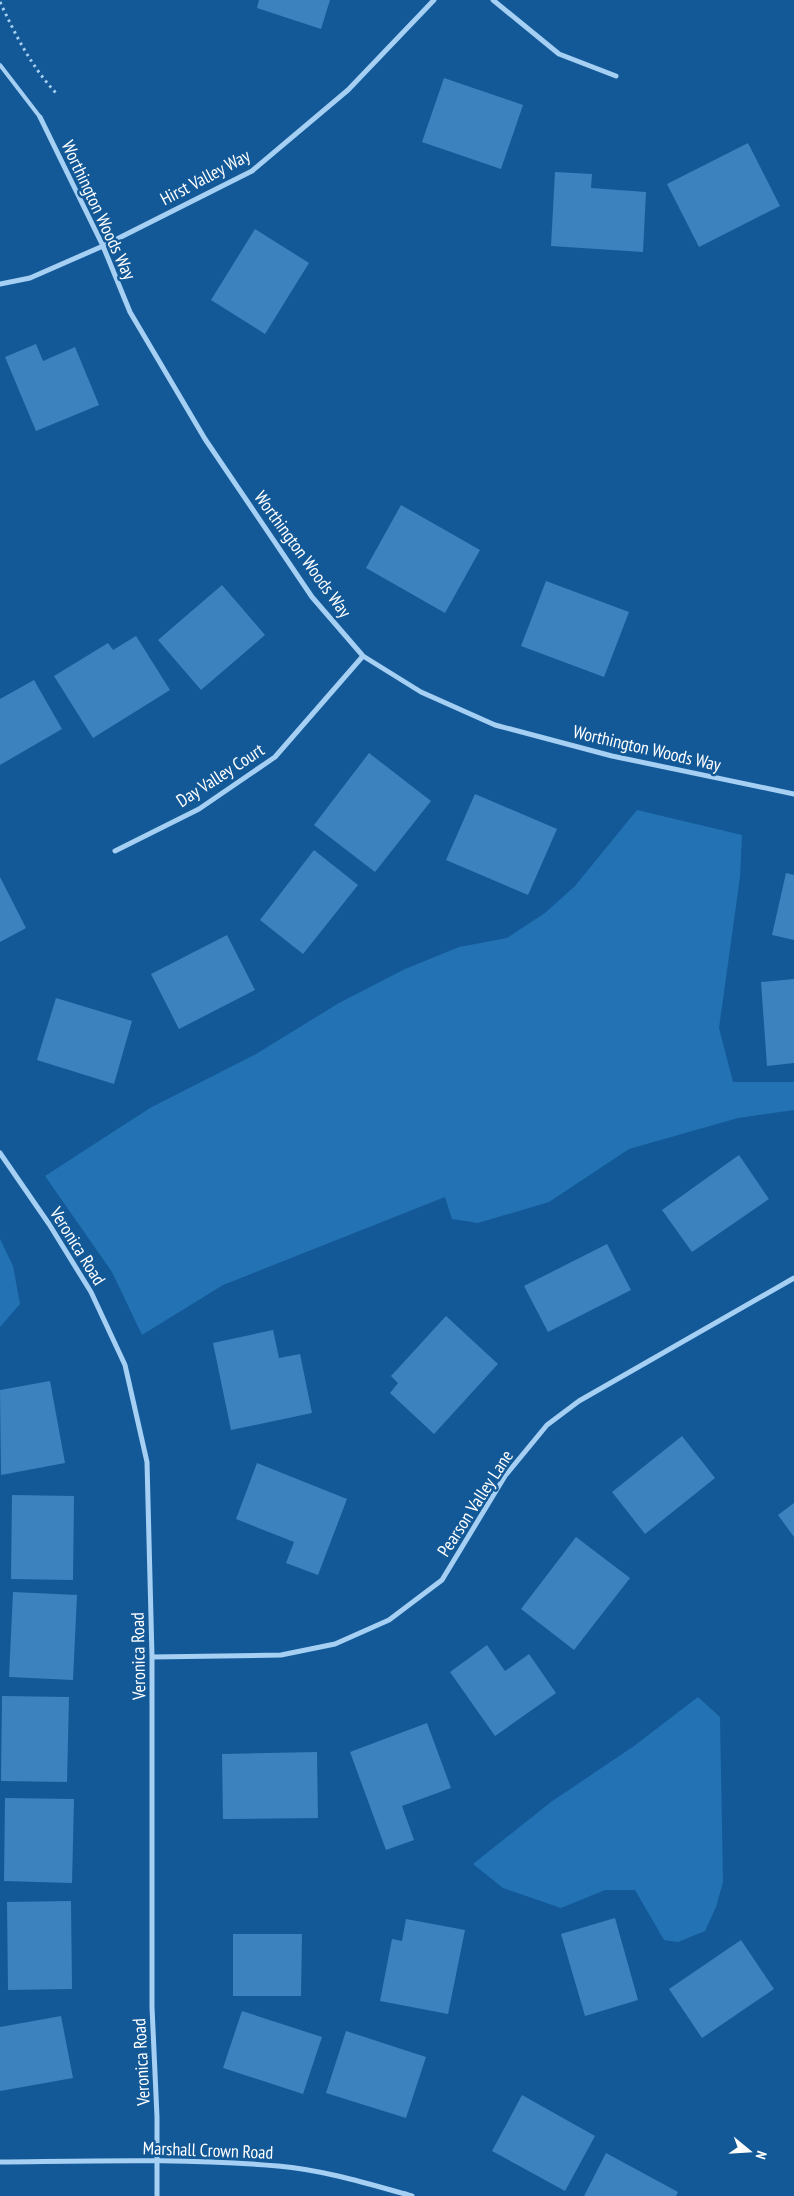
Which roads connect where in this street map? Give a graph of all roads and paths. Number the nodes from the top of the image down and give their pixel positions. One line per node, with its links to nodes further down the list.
1 (434, 0): 8 (street, Hirst Valley Way)
2 (493, 0): 5 (street)
3 (0, 2): 6 (path)
4 (0, 65): 7 (lane)
5 (616, 76)
6 (56, 93)
7 (40, 117): 8 (street, Worthington Woods Way)
8 (103, 246): 9 (street, Hirst Valley Way); 10 (street, Worthington Woods Way)
9 (0, 284)
10 (363, 656): 11 (street, Worthington Woods Way); 12 (street, Day Valley Court)
11 (794, 794)
12 (115, 851)
13 (0, 1153): 15 (street, Veronica Road)
14 (794, 1279): 15 (street, Pearson Valley Lane)
15 (152, 1657): 16 (street, Veronica Road)
16 (158, 2160): 17 (street, Marshall Crown Road); 18 (street, Veronica Road); 19 (street, Marshall Crown Road)
17 (0, 2162)
18 (157, 2196)
19 (412, 2196)

